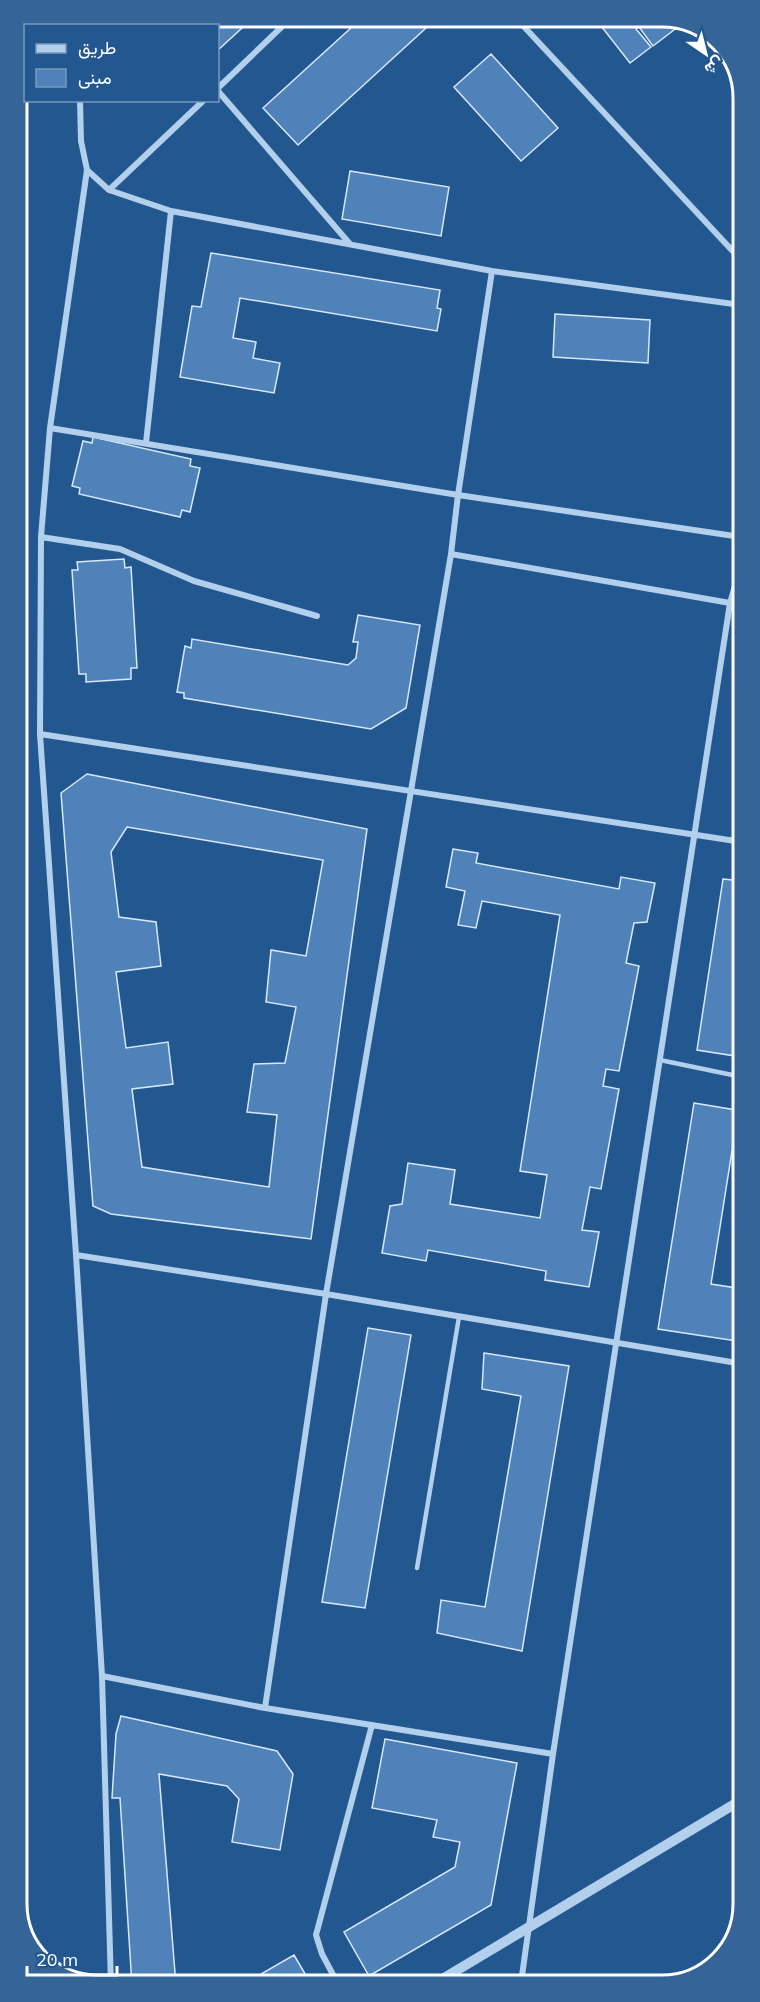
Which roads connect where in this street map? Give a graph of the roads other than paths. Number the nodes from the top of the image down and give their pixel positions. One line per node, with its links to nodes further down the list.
1 (281, 27): 3 (street)
2 (524, 27): 11 (street)
3 (219, 88)
4 (219, 90): 10 (street)
5 (80, 102): 7 (street)
6 (202, 102): 8 (street)
7 (87, 170): 8 (street); 14 (street)
8 (109, 190): 9 (street)
9 (171, 211): 10 (street); 15 (street)
10 (351, 244): 12 (street)
11 (733, 251)
12 (492, 271): 13 (street); 16 (street)
13 (733, 303)
14 (50, 428): 15 (street); 18 (street)
15 (146, 443): 16 (street)
16 (458, 495): 17 (street); 19 (street)
17 (733, 536)
18 (41, 537): 22 (street); 23 (street)
19 (451, 554): 21 (street); 24 (street)
20 (733, 593): 21 (street)
21 (730, 603): 25 (street)
22 (317, 616)
23 (40, 734): 24 (street); 29 (street)
24 (411, 790): 25 (street); 30 (street)
25 (696, 834): 26 (street); 27 (street)
26 (733, 840)
27 (660, 1060): 28 (lane); 32 (street)
28 (733, 1075)
29 (76, 1256): 30 (street); 35 (street)
30 (326, 1294): 31 (street); 36 (street)
31 (459, 1317): 32 (street); 34 (lane)
32 (616, 1344): 33 (street); 38 (street)
33 (733, 1362)
34 (417, 1568)
35 (102, 1676): 36 (street); 41 (street)
36 (265, 1708): 37 (street)
37 (372, 1725): 38 (street); 42 (street)
38 (553, 1754): 40 (street)
39 (733, 1805): 40 (street)
40 (527, 1928): 43 (street); 44 (street)
41 (111, 1975)
42 (333, 1975)
43 (449, 1975)
44 (522, 1975)

